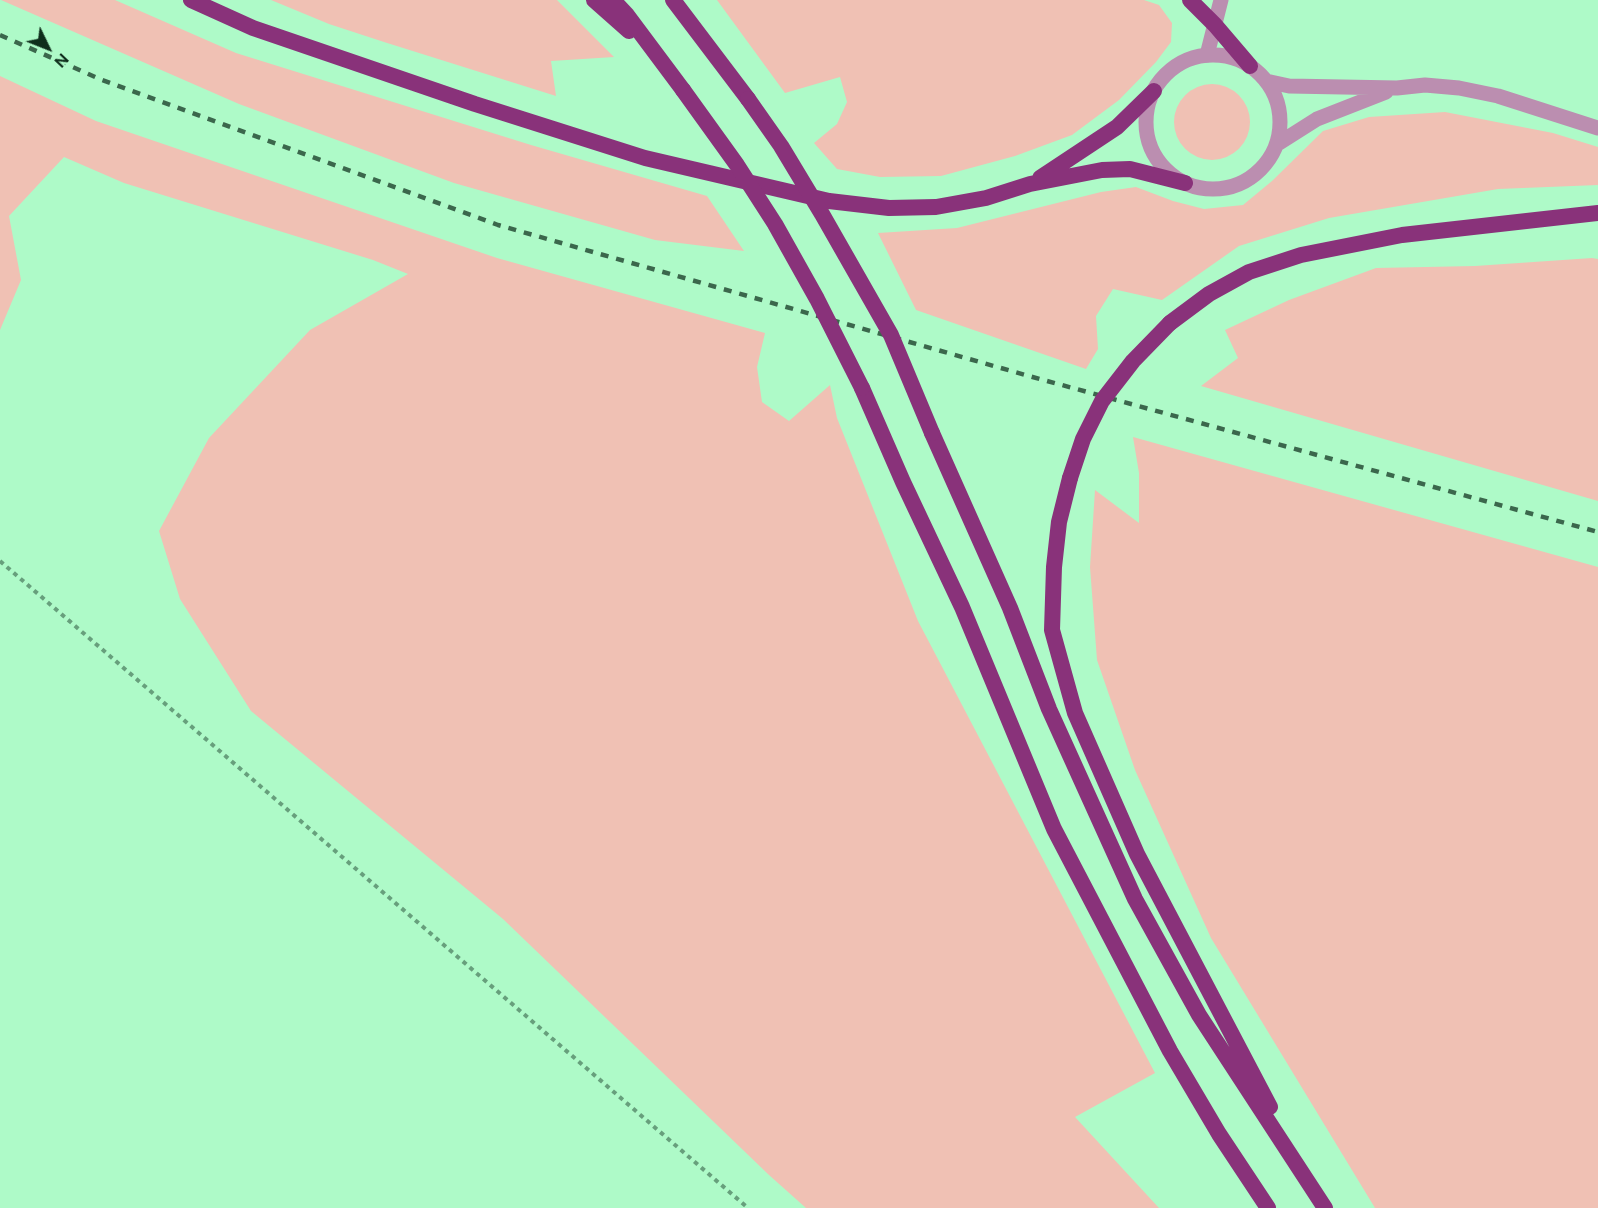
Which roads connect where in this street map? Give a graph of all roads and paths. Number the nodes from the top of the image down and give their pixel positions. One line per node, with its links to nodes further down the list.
1 (191, 0): 17 (highway)
2 (594, 0): 9 (highway)
3 (613, 0): 9 (highway)
4 (673, 0): 20 (highway, bridge)
5 (1190, 0): 7 (highway)
6 (1221, 0): 7 (street)
7 (1215, 25): 8 (street); 10 (highway)
8 (1207, 55): 10 (street); 13 (street)
9 (659, 58): 22 (highway, bridge)
10 (1250, 66): 11 (street)
11 (1266, 81): 12 (street); 15 (street)
12 (1397, 88): 14 (street); 15 (street)
13 (1154, 91): 16 (street); 17 (highway)
14 (1598, 128)
15 (1276, 145): 16 (street)
16 (1185, 183): 17 (highway)
17 (1030, 184)
18 (1598, 213): 20 (highway, bridge)
19 (0, 561): 21 (path)
20 (1322, 1203)
21 (748, 1208)
22 (1268, 1208)

